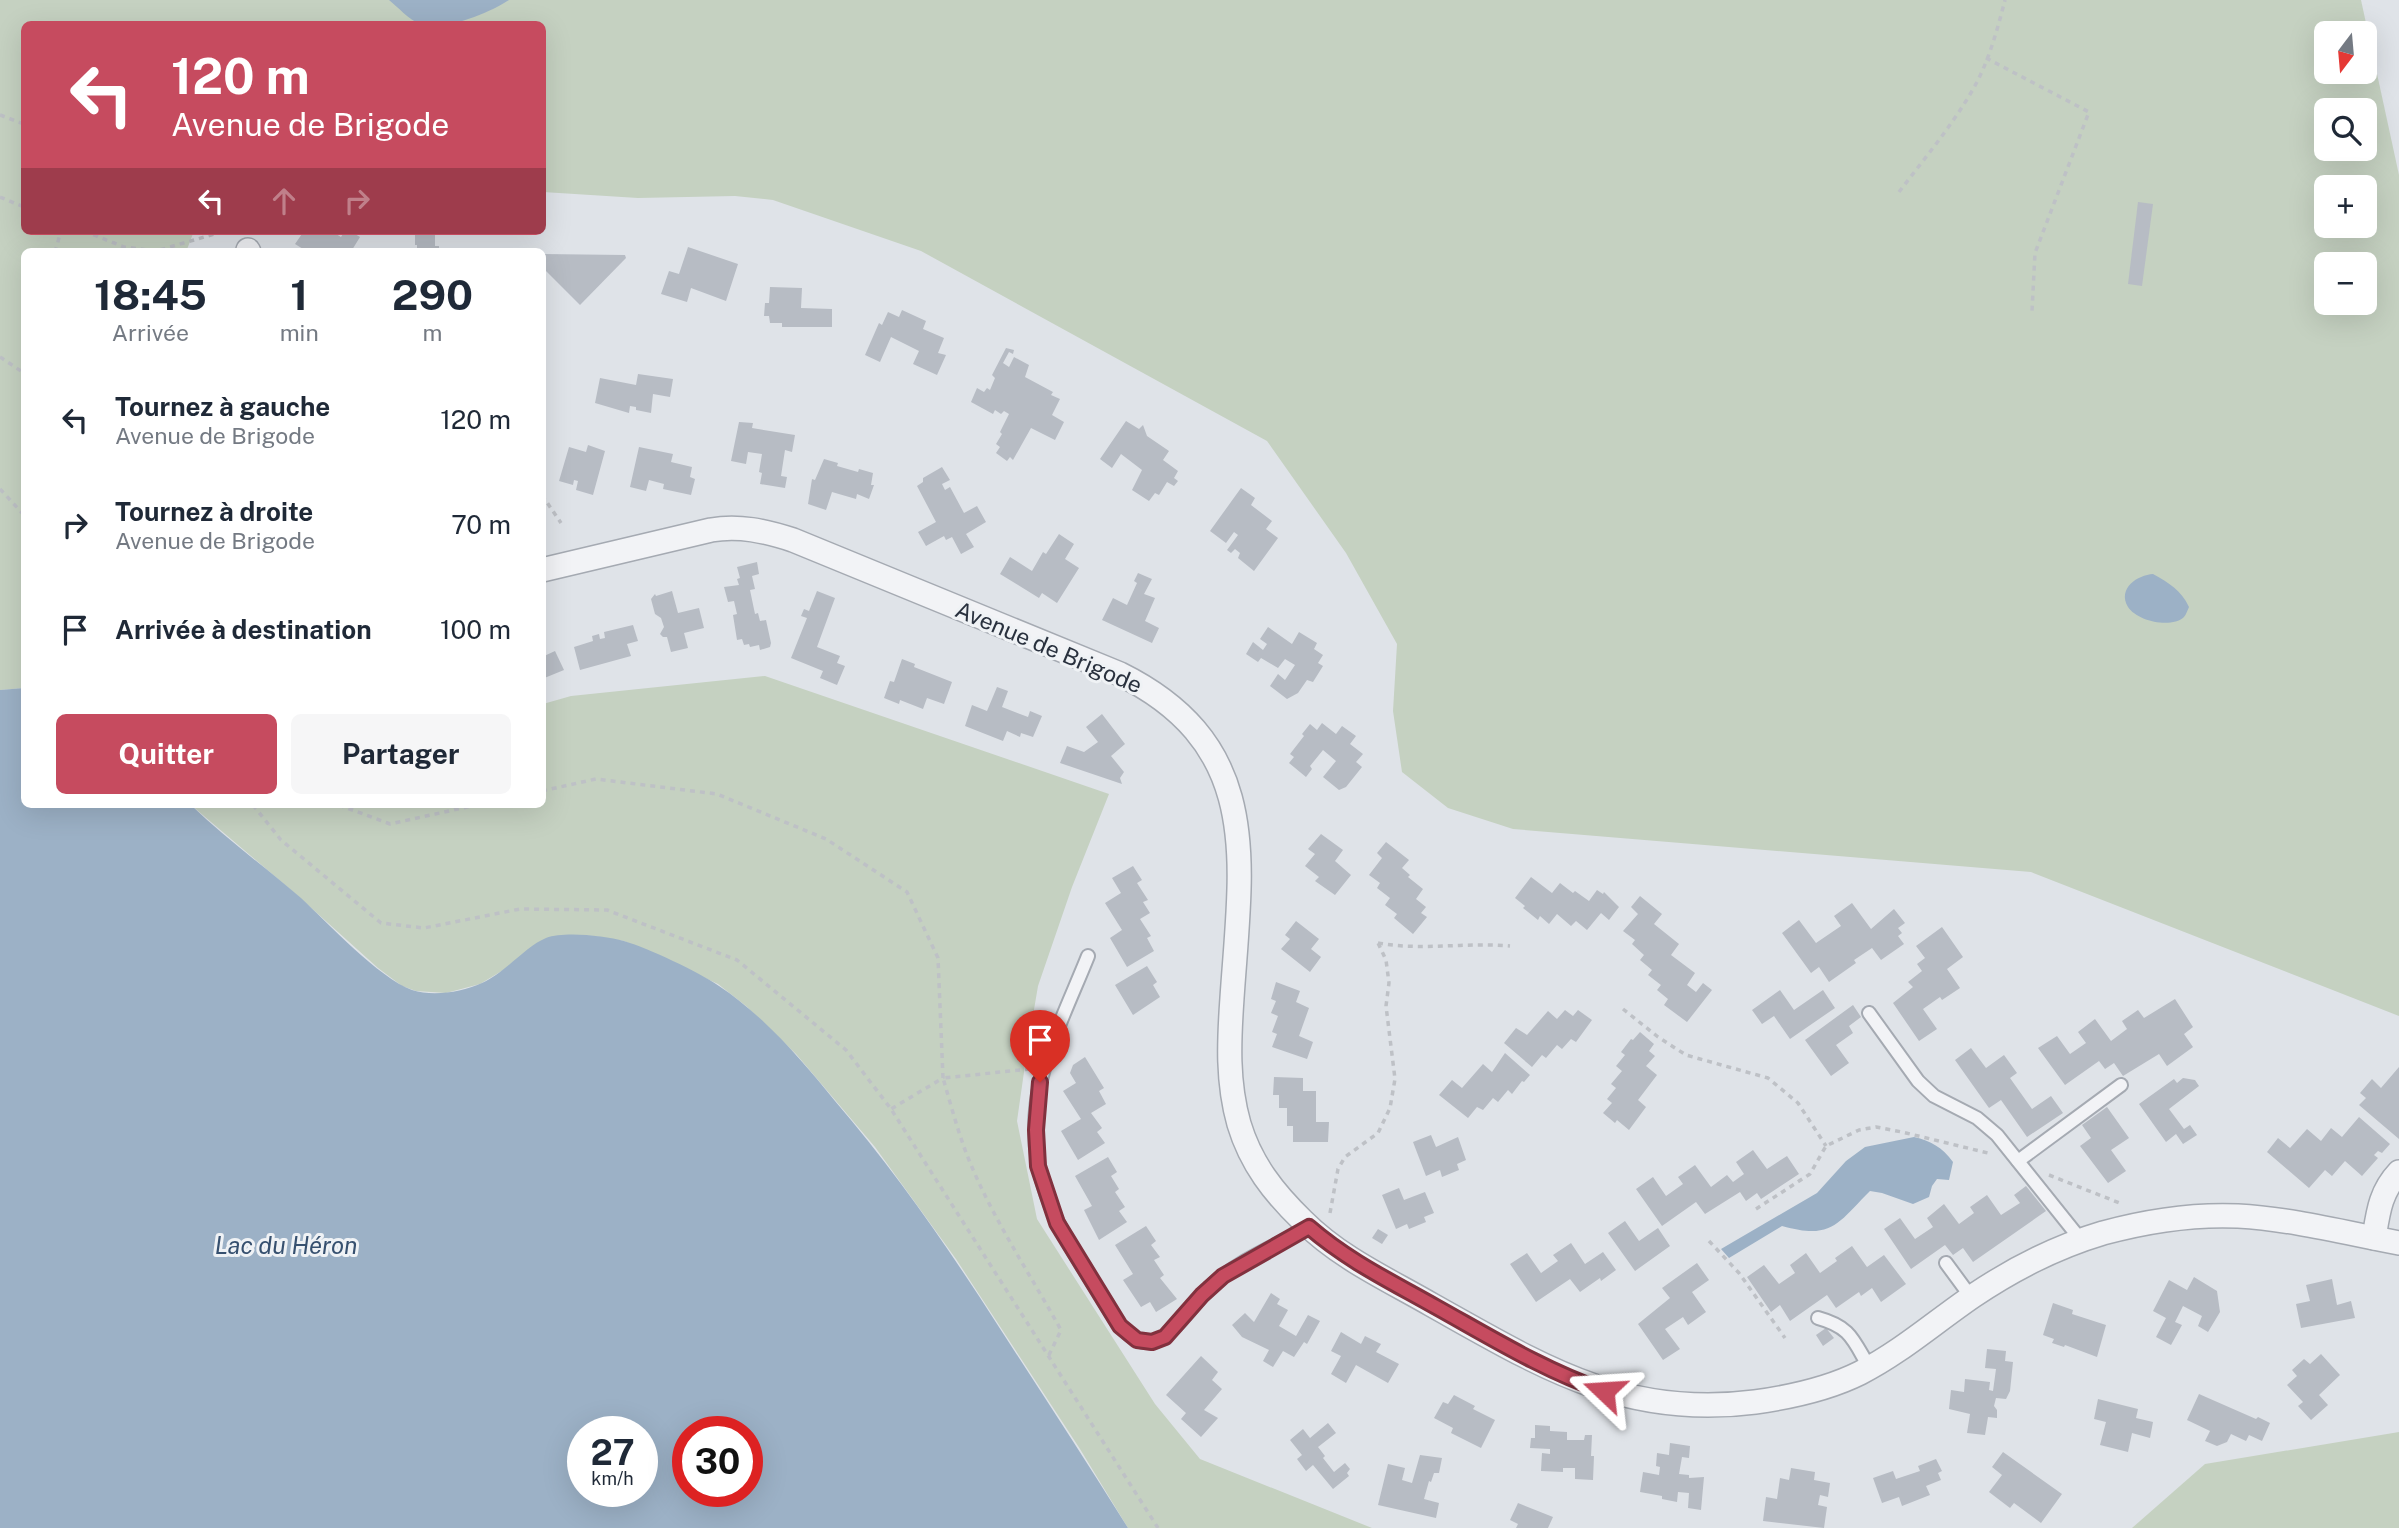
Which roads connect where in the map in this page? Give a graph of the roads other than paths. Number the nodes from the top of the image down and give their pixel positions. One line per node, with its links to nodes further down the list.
1 (546, 569): 7 (street, Avenue de Brigode)
2 (1088, 956): 7 (lane)
3 (1869, 1013): 5 (lane)
4 (2121, 1085): 5 (lane)
5 (2018, 1161): 9 (lane)
6 (2399, 1172): 8 (street)
7 (1309, 1227): 14 (street, Avenue de Brigode)
8 (2374, 1238): 9 (street, Avenue de Brigode); 10 (street, Avenue de Brigode)
9 (2081, 1240): 12 (street, Avenue de Brigode)
10 (2399, 1243)
11 (1946, 1263): 12 (lane)
12 (1971, 1297): 14 (street, Avenue de Brigode)
13 (1818, 1318): 14 (lane)
14 (1870, 1367)

